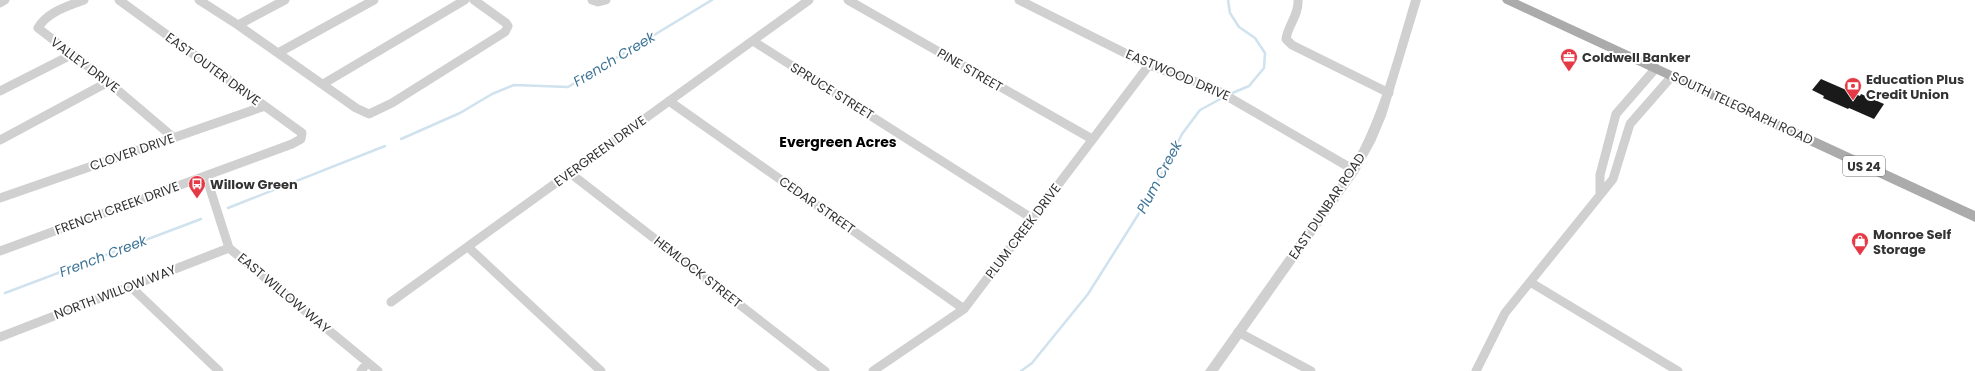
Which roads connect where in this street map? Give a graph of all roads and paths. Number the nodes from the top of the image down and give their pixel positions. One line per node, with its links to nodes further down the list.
1 (5, 0): 17 (street)
2 (84, 0): 21 (street, VALLEY DRIVE)
3 (119, 0): 30 (street, EAST OUTER DRIVE)
4 (199, 0): 18 (street)
5 (285, 0): 18 (street)
6 (374, 0): 20 (street)
7 (465, 0): 26 (street)
8 (474, 0): 26 (street)
9 (592, 0): 16 (street)
10 (809, 0): 19 (street, EVERGREEN DRIVE)
11 (848, 0): 33 (street, PINE STREET)
12 (1019, 0): 22 (street, EASTWOOD DRIVE)
13 (1298, 0): 28 (street)
14 (1416, 0): 28 (street, EAST DUNBAR ROAD)
15 (1508, 0): 23 (main road, SOUTH TELEGRAPH ROAD / US 24)
16 (604, 1)
17 (0, 2)
18 (238, 25): 20 (street)
19 (753, 41): 29 (street, EVERGREEN DRIVE); 41 (street, SPRUCE STREET)
20 (278, 53): 26 (street)
21 (71, 55): 25 (street, VALLEY DRIVE); 27 (street)
22 (1149, 65): 33 (street, PLUM CREEK DRIVE); 35 (street, EASTWOOD DRIVE)
23 (1656, 68): 24 (main road, SOUTH TELEGRAPH ROAD / US 24); 38 (street)
24 (1672, 76): 38 (street); 40 (main road, SOUTH TELEGRAPH ROAD / US 24)
25 (108, 82): 31 (street, VALLEY DRIVE); 34 (street)
26 (323, 84)
27 (0, 91)
28 (1389, 93): 35 (street, EAST DUNBAR ROAD)
29 (669, 101): 36 (street, EVERGREEN DRIVE); 48 (street, CEDAR STREET)
30 (265, 106): 31 (street, CLOVER DRIVE); 32 (street, EAST OUTER DRIVE)
31 (174, 138): 39 (street, CLOVER DRIVE)
32 (301, 139): 37 (street, FRENCH CREEK DRIVE)
33 (1092, 139): 41 (street, PLUM CREEK DRIVE)
34 (0, 140)
35 (1354, 170): 49 (street, EAST DUNBAR ROAD)
36 (570, 173): 42 (street, EVERGREEN DRIVE); 56 (street, HEMLOCK STREET)
37 (206, 176): 43 (street, EAST WILLOW WAY); 44 (street, FRENCH CREEK DRIVE)
38 (1600, 193): 45 (street)
39 (0, 198)
40 (1975, 217)
41 (1033, 219): 48 (street, PLUM CREEK DRIVE)
42 (468, 247): 47 (street, EVERGREEN DRIVE); 55 (street)
43 (229, 248): 46 (street, NORTH WILLOW WAY); 51 (street, EAST WILLOW WAY)
44 (0, 251)
45 (1530, 282): 52 (street); 60 (street)
46 (130, 286): 50 (street, NORTH WILLOW WAY); 53 (street)
47 (391, 302)
48 (964, 309): 57 (street, PLUM CREEK DRIVE)
49 (1238, 332): 58 (street, EAST DUNBAR ROAD); 59 (street)
50 (0, 337)
51 (364, 367): 54 (street, EAST WILLOW WAY)
52 (1673, 370)
53 (219, 371)
54 (378, 371)
55 (601, 371)
56 (825, 371)
57 (873, 371)
58 (1211, 371)
59 (1311, 371)
60 (1476, 371)

